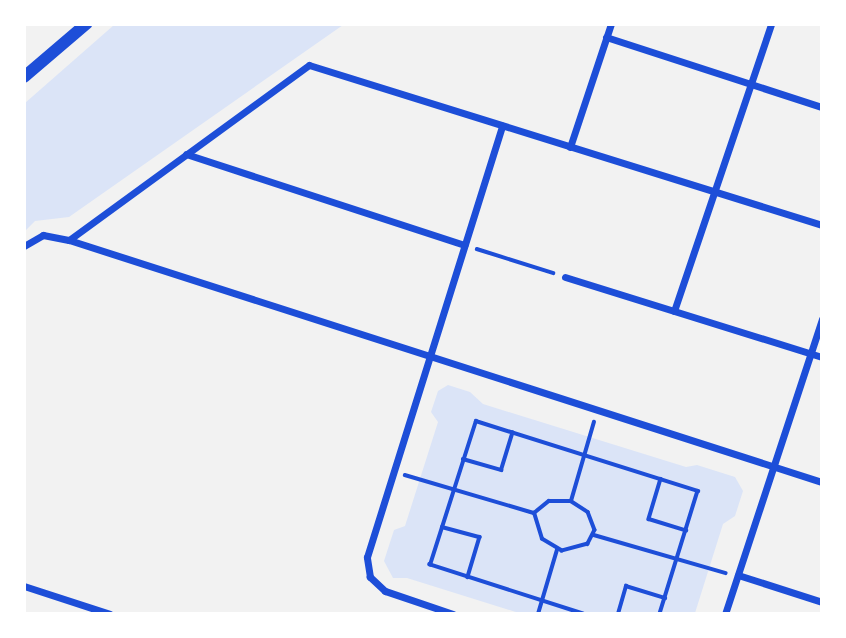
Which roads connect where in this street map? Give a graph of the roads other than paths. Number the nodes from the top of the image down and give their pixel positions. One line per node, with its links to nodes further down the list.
1 (86, 24): 5 (highway)
2 (611, 24): 4 (street)
3 (771, 24): 6 (street)
4 (606, 37): 6 (street); 9 (street)
5 (24, 77)
6 (751, 84): 7 (street); 11 (street)
7 (821, 107)
8 (502, 126): 9 (street); 10 (street); 14 (street)
9 (570, 147): 11 (street)
10 (186, 154): 13 (street); 14 (street)
11 (715, 192): 12 (street); 17 (street)
12 (821, 225)
13 (69, 240): 15 (street); 21 (street)
14 (465, 245): 21 (street)
15 (24, 246)
16 (565, 276): 17 (street)
17 (674, 311): 19 (street)
18 (821, 319): 19 (street)
19 (810, 354): 20 (street); 22 (street)
20 (821, 357)
21 (429, 358): 22 (street); 29 (street)
22 (773, 467): 23 (street); 24 (street)
23 (821, 482)
24 (738, 575): 26 (street); 30 (street)
25 (24, 586): 27 (street)
26 (821, 602)
27 (83, 609): 28 (street)
28 (110, 614)
29 (453, 614)
30 (726, 614)

